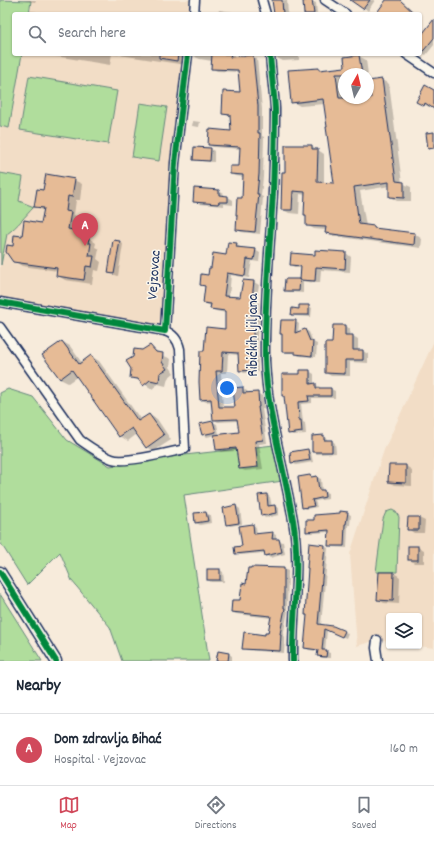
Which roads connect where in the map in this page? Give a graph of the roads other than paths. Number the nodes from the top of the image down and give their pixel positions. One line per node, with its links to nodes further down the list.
1 (195, 0): 4 (street)
2 (261, 0): 5 (street)
3 (325, 0): 6 (street)
4 (194, 12)
5 (265, 12)
6 (343, 12)
7 (188, 56): 13 (street, Vejzovac)
8 (270, 56): 17 (street, Ribićkih ljiljana)
9 (409, 56): 10 (street)
10 (434, 73)
11 (0, 302): 13 (street)
12 (0, 328): 13 (street)
13 (165, 331)
14 (0, 572): 16 (main road)
15 (377, 640): 18 (street)
16 (56, 661)
17 (293, 661)
18 (378, 661)

